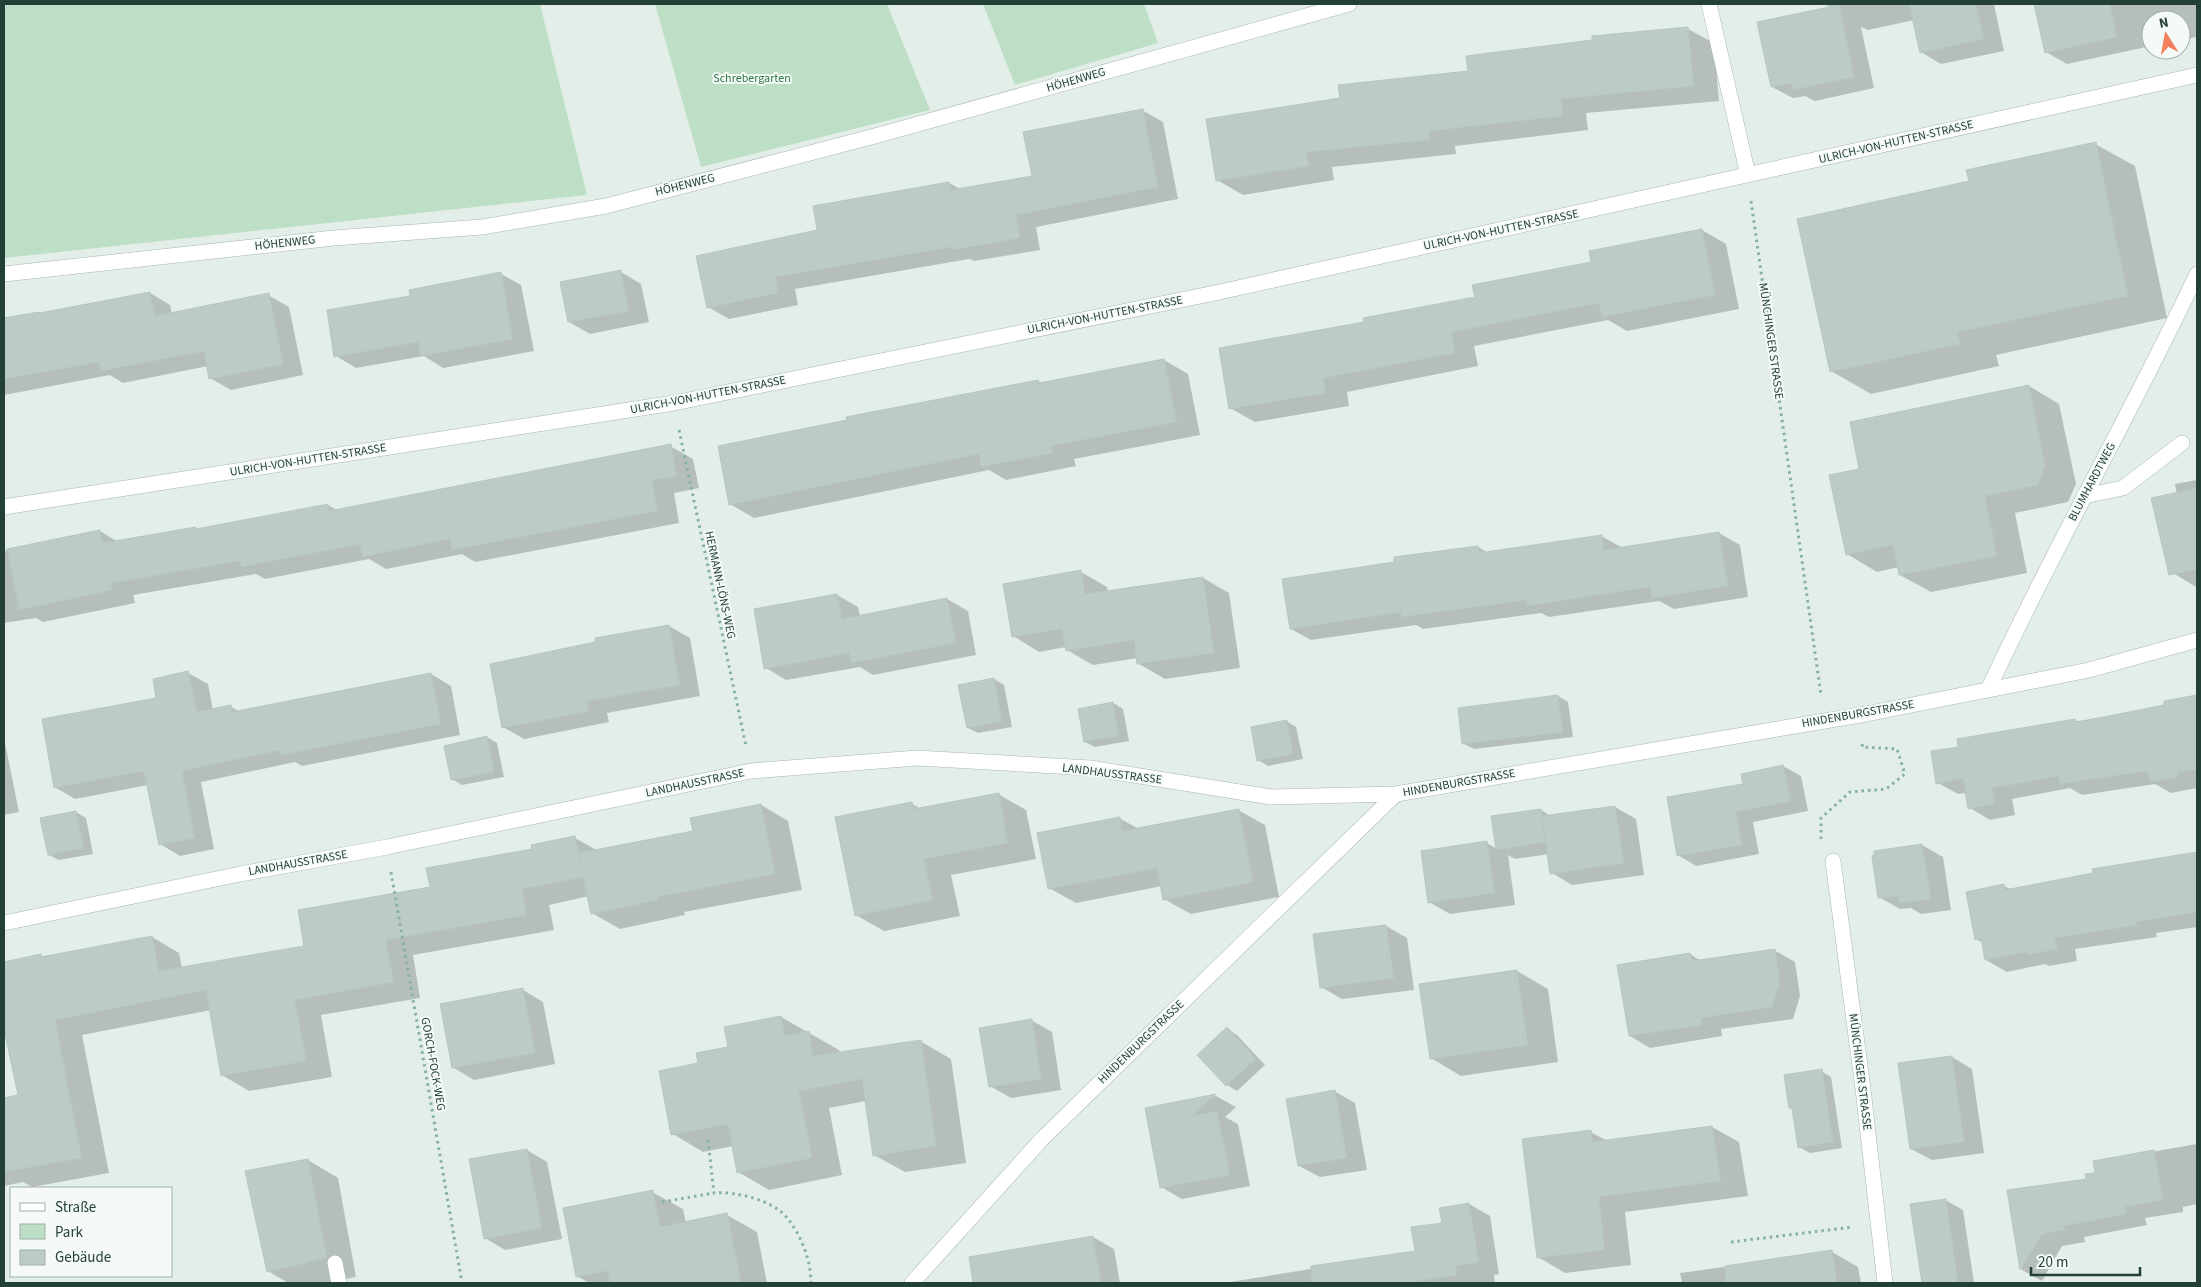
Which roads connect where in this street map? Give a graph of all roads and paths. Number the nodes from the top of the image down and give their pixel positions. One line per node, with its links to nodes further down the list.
1 (1349, 4): 5 (street, HÖHENWEG)
2 (1710, 4): 4 (street)
3 (2197, 75): 4 (street, ULRICH-VON-HUTTEN-STRASSE)
4 (1748, 175): 7 (street, ULRICH-VON-HUTTEN-STRASSE); 12 (path, MÜNCHINGER STRASSE)
5 (4, 274)
6 (2197, 274): 9 (street, BLUMHARDTWEG)
7 (674, 403): 10 (street, ULRICH-VON-HUTTEN-STRASSE); 15 (path, HERMANN-LÖNS-WEG)
8 (2182, 444): 9 (street)
9 (2084, 496): 13 (street, BLUMHARDTWEG)
10 (4, 507)
11 (2197, 640): 13 (street, HINDENBURGSTRASSE)
12 (1819, 681)
13 (1988, 690): 14 (street, HINDENBURGSTRASSE)
14 (1866, 714): 16 (path); 17 (street, HINDENBURGSTRASSE)
15 (751, 771): 17 (street, LANDHAUSSTRASSE); 18 (street, LANDHAUSSTRASSE)
16 (1886, 788)
17 (1396, 794): 30 (street, HINDENBURGSTRASSE)
18 (387, 847): 20 (street, LANDHAUSSTRASSE); 28 (path, GORCH-FOCK-WEG)
19 (1833, 861): 24 (street, MÜNCHINGER STRASSE)
20 (4, 923)
21 (708, 1140): 22 (path)
22 (714, 1193): 23 (path); 29 (path)
23 (662, 1202)
24 (1878, 1224): 25 (path); 31 (street, MÜNCHINGER STRASSE)
25 (1731, 1242)
26 (335, 1263): 27 (street)
27 (339, 1283)
28 (462, 1283)
29 (811, 1283)
30 (912, 1283)
31 (1885, 1283)

